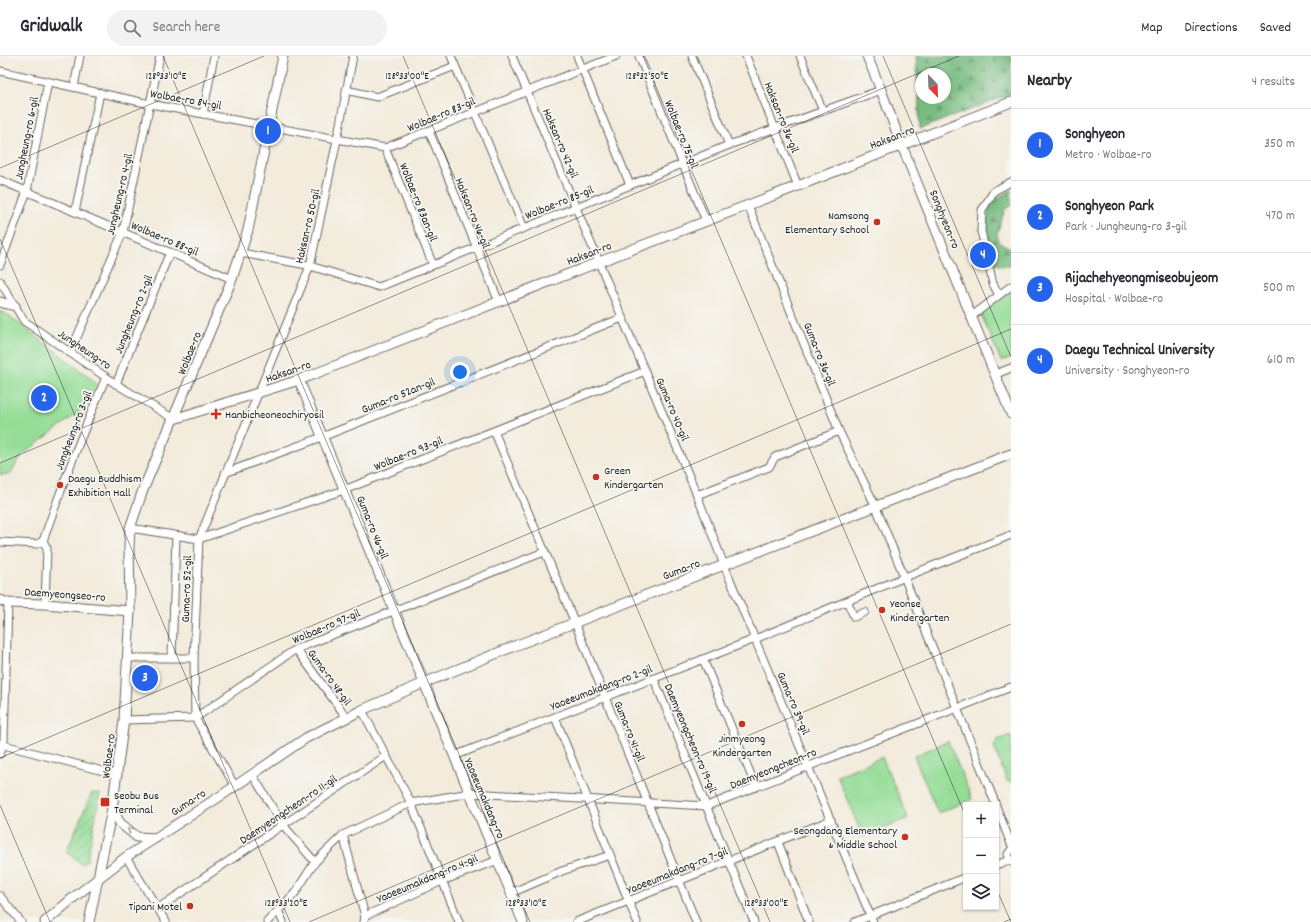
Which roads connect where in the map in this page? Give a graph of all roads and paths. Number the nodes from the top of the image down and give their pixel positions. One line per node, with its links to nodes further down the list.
1 (80, 56): 19 (street)
2 (160, 56): 25 (street, Jungheung-ro 4-gil)
3 (214, 56): 28 (street)
4 (282, 56): 29 (main road, Wolbae-ro)
5 (353, 56): 20 (street, Haksan-ro 50-gil)
6 (450, 56): 15 (street)
7 (512, 56): 22 (street, Haksan-ro 42-gil)
8 (577, 56): 16 (street)
9 (616, 56): 16 (street, Wolbae-ro 83-gil)
10 (639, 56): 36 (street, Wolbae-ro 75-gil)
11 (692, 56): 33 (street)
12 (746, 56): 30 (street, Haksan-ro 36-gil)
13 (800, 56): 27 (street)
14 (867, 56): 21 (main road, Songhyeon-ro)
15 (455, 66): 20 (street); 26 (street)
16 (582, 69): 22 (street, Wolbae-ro 83-gil); 39 (street)
17 (0, 72): 18 (street, Wolbae-ro 84-gil)
18 (48, 82): 19 (street, Wolbae-ro 84-gil); 41 (street, Jungheung-ro 6-gil)
19 (74, 87): 23 (street, Wolbae-ro 84-gil)
20 (346, 90): 32 (street, Haksan-ro 50-gil)
21 (881, 90): 27 (street, Wolbae-ro 85-gil); 34 (main road, Songhyeon-ro)
22 (526, 91): 26 (street, Wolbae-ro 83-gil); 43 (street, Haksan-ro 42-gil)
23 (100, 93): 25 (street, Wolbae-ro 84-gil); 44 (street)
24 (1011, 102): 34 (main road, Haksan-ro)
25 (150, 104): 28 (street, Wolbae-ro 84-gil); 47 (street, Jungheung-ro 4-gil)
26 (474, 111): 31 (street, Wolbae-ro 83-gil); 46 (street)
27 (823, 111): 30 (street, Wolbae-ro 85-gil)
28 (203, 114): 29 (street, Wolbae-ro 84-gil)
29 (269, 126): 32 (street, Wolbae-ro 83-gil); 50 (main road, Wolbae-ro)
30 (775, 128): 33 (street, Wolbae-ro 85-gil); 40 (street, Haksan-ro 36-gil)
31 (429, 132): 35 (street, Wolbae-ro 83-gil); 48 (street, Haksan-ro 46-gil)
32 (337, 140): 35 (street, Wolbae-ro 83-gil); 54 (street, Haksan-ro 50-gil)
33 (729, 145): 36 (street, Wolbae-ro 85-gil)
34 (902, 146): 40 (main road, Haksan-ro); 62 (main road, Songhyeon-ro)
35 (385, 148): 53 (street, Wolbae-ro 83an-gil)
36 (682, 164): 39 (street, Wolbae-ro 85-gil); 45 (street, Wolbae-ro 75-gil)
37 (0, 180): 41 (street, Wolbae-ro 88-gil)
38 (1011, 182): 58 (street)
39 (630, 185): 43 (street, Wolbae-ro 85-gil)
40 (798, 186): 42 (main road, Haksan-ro)
41 (27, 191): 44 (street, Wolbae-ro 88-gil); 52 (street, Jungheung-ro 6-gil)
42 (748, 205): 45 (main road, Haksan-ro); 75 (street, Guma-ro 36-gil)
43 (577, 207): 46 (street, Wolbae-ro 85-gil); 51 (street, Haksan-ro 42-gil)
44 (75, 212): 47 (street, Wolbae-ro 88-gil)
45 (706, 221): 51 (main road, Haksan-ro)
46 (524, 228): 48 (street, Wolbae-ro 85-gil)
47 (123, 232): 49 (street, Wolbae-ro 88-gil); 64 (street, Jungheung-ro 4-gil)
48 (476, 248): 53 (street, Wolbae-ro 85-gil); 60 (street, Haksan-ro 46-gil)
49 (170, 252): 55 (street, Wolbae-ro 88-gil); 70 (street, Jungheung-ro 2-gil)
50 (241, 253): 54 (street, Wolbae-ro 85-gil); 55 (main road, Wolbae-ro)
51 (599, 262): 60 (main road, Haksan-ro); 63 (street, Guma-ro 40-gil)
52 (0, 265)
53 (433, 265): 54 (street, Wolbae-ro 85-gil)
54 (310, 266): 71 (street, Haksan-ro 50-gil)
55 (232, 279): 73 (main road, Wolbae-ro)
56 (0, 281): 61 (street, Jungheung-ro)
57 (1011, 286): 58 (street)
58 (999, 295): 62 (street)
59 (0, 302): 61 (main road)
60 (499, 302): 69 (main road, Haksan-ro)
61 (15, 306): 64 (street, Jungheung-ro)
62 (972, 316): 67 (main road, Songhyeon-ro)
63 (622, 318): 66 (street, Guma-ro 40-gil); 76 (street, Guma-ro 52an-gil)
64 (70, 353): 68 (street, Jungheung-ro)
65 (1011, 368): 67 (street)
66 (644, 371): 74 (street, Wolbae-ro 93-gil); 80 (street, Guma-ro 40-gil)
67 (996, 374): 72 (main road, Songhyeon-ro)
68 (106, 377): 70 (street, Jungheung-ro); 87 (street, Jungheung-ro 3-gil)
69 (299, 380): 71 (main road, Haksan-ro); 76 (main road, Guma-ro 46-gil)
70 (116, 384): 73 (street, Jungheung-ro)
71 (258, 394): 73 (main road, Haksan-ro); 78 (street, Guma-ro 52-gil)
72 (1011, 414)
73 (174, 419): 82 (main road, Wolbae-ro)
74 (494, 431): 79 (street, Wolbae-ro 93-gil); 88 (street, Guma-ro 41-gil)
75 (839, 431): 80 (street); 81 (street, Guma-ro 36-gil)
76 (322, 437): 78 (street, Guma-ro 52an-gil); 79 (main road, Guma-ro 46-gil)
77 (1011, 454): 81 (main road, Guma-ro)
78 (225, 473): 85 (street, Guma-ro 52-gil)
79 (344, 490): 85 (street, Wolbae-ro 93-gil); 94 (main road, Guma-ro 46-gil)
80 (697, 495): 89 (street, Guma-ro 40-gil)
81 (876, 507): 89 (main road, Guma-ro); 90 (street, Guma-ro 36-gil)
82 (130, 528): 84 (street, Wolbae-ro 93-gil); 95 (main road, Wolbae-ro)
83 (1011, 535): 90 (street, Yaoeeumakdang-ro 2-gil)
84 (176, 536): 85 (street, Wolbae-ro 93-gil); 101 (street)
85 (199, 539): 102 (street, Guma-ro 52-gil)
86 (0, 542): 87 (street)
87 (43, 542): 93 (street)
88 (544, 552): 94 (street, Wolbae-ro 97-gil); 97 (street, Guma-ro 41-gil)
89 (724, 565): 97 (main road, Guma-ro); 98 (street, Guma-ro 39-gil)
90 (904, 577): 91 (street, Yaoeeumakdang-ro 2-gil); 109 (street, Guma-ro 36-gil)
91 (847, 601): 96 (street); 98 (street, Yaoeeumakdang-ro 2-gil)
92 (4, 602): 93 (main road, Daemyeongseo-ro); 104 (street)
93 (45, 604): 95 (main road, Daemyeongseo-ro)
94 (394, 610): 99 (street, Wolbae-ro 97-gil); 106 (main road, Guma-ro 46-gil)
95 (130, 611): 100 (main road, Wolbae-ro)
96 (865, 612)
97 (575, 623): 106 (main road, Guma-ro); 108 (street, Guma-ro 41-gil)
98 (755, 639): 103 (street, Yaoeeumakdang-ro 2-gil); 119 (street, Guma-ro 39-gil)
99 (296, 649): 112 (street, Wolbae-ro 97-gil); 113 (street, Guma-ro 48-gil)
100 (127, 658): 101 (street); 114 (main road, Wolbae-ro)
101 (172, 658): 102 (street)
102 (194, 658): 112 (street, Guma-ro 52-gil)
103 (703, 659): 105 (street, Yaoeeumakdang-ro 2-gil); 123 (street)
104 (3, 674): 115 (street)
105 (654, 679): 108 (street, Yaoeeumakdang-ro 2-gil); 129 (street, Daemyeongcheon-ro 19-gil)
106 (424, 683): 110 (main road, Guma-ro); 118 (main road, Yaoeeumakdang-ro)
107 (1011, 687): 109 (street, Daemyeongcheon-ro)
108 (605, 697): 111 (street, Yaoeeumakdang-ro 2-gil); 128 (street, Guma-ro 41-gil)
109 (958, 708): 119 (street, Daemyeongcheon-ro); 126 (street)
110 (362, 710): 113 (main road, Guma-ro); 117 (street)
111 (555, 717): 118 (street, Yaoeeumakdang-ro 2-gil); 125 (street)
112 (195, 718): 114 (street); 122 (street, Guma-ro 52-gil)
113 (347, 718): 120 (main road, Guma-ro)
114 (124, 720): 121 (main road, Wolbae-ro)
115 (1, 745): 116 (street); 121 (street)
116 (0, 754)
117 (386, 756): 127 (street); 133 (street, Daemyeongcheon-ro 11-gil)
118 (454, 756): 124 (main road, Yaoeeumakdang-ro)
119 (808, 766): 123 (street, Daemyeongcheon-ro); 132 (street, Guma-ro 39-gil)
120 (252, 774): 122 (main road, Guma-ro); 133 (street)
121 (118, 775): 130 (main road, Wolbae-ro)
122 (235, 786): 135 (main road, Guma-ro)
123 (756, 787): 129 (street, Daemyeongcheon-ro)
124 (470, 793): 125 (street, Daemyeongcheon-ro); 127 (street, Daemyeongcheon-ro); 141 (main road, Yaoeeumakdang-ro)
125 (588, 800): 128 (street, Daemyeongcheon-ro); 139 (street)
126 (994, 802)
127 (411, 803): 134 (street, Daemyeongcheon-ro); 148 (street)
128 (647, 803): 129 (street, Daemyeongcheon-ro); 149 (street, Guma-ro 41-gil)
129 (707, 806): 142 (street, Daemyeongcheon-ro 19-gil)
130 (112, 809): 135 (main road, one-way to 130); 146 (main road, Wolbae-ro)
131 (999, 814): 137 (street)
132 (831, 820): 136 (street, Yaoeeumakdang-ro 7-gil); 156 (street, Guma-ro 39-gil)
133 (283, 825): 144 (street); 153 (street, Daemyeongcheon-ro 11-gil)
134 (344, 835): 144 (street, Daemyeongcheon-ro); 155 (street)
135 (156, 838): 140 (main road, Guma-ro)
136 (778, 842): 142 (street, Yaoeeumakdang-ro 7-gil); 170 (street)
137 (1011, 844)
138 (1011, 850): 143 (street)
139 (610, 855): 150 (street); 152 (street)
140 (126, 857): 146 (main road, Guma-ro); 153 (street)
141 (498, 860): 148 (street, Yaoeeumakdang-ro 4-gil); 150 (main road, Yaoeeumakdang-ro)
142 (730, 861): 149 (street, Yaoeeumakdang-ro 7-gil); 169 (street, Daemyeongcheon-ro 19-gil)
143 (1010, 861): 145 (street)
144 (315, 862): 154 (street, Daemyeongcheon-ro)
145 (999, 864)
146 (98, 878): 157 (main road, Guma-ro); 160 (main road, Wolbae-ro)
147 (963, 878): 156 (street)
148 (442, 881): 155 (street, Yaoeeumakdang-ro 4-gil); 164 (street)
149 (680, 881): 152 (street, Yaoeeumakdang-ro 7-gil); 168 (street, Guma-ro 41-gil)
150 (511, 893): 165 (main road, Yaoeeumakdang-ro)
151 (0, 896): 159 (street)
152 (629, 901): 158 (street, Yaoeeumakdang-ro 7-gil); 167 (street)
153 (157, 909): 161 (street)
154 (278, 910): 162 (street, Daemyeongcheon-ro); 163 (street)
155 (365, 919)
156 (872, 919): 171 (street)
157 (49, 921)
158 (584, 921): 166 (street, Yaoeeumakdang-ro 7-gil)
159 (21, 922)
160 (89, 922)
161 (166, 922)
162 (267, 922)
163 (283, 922)
164 (459, 922)
165 (523, 922)
166 (576, 922)
167 (638, 922)
168 (696, 922)
169 (754, 922)
170 (809, 922)
171 (855, 922)

